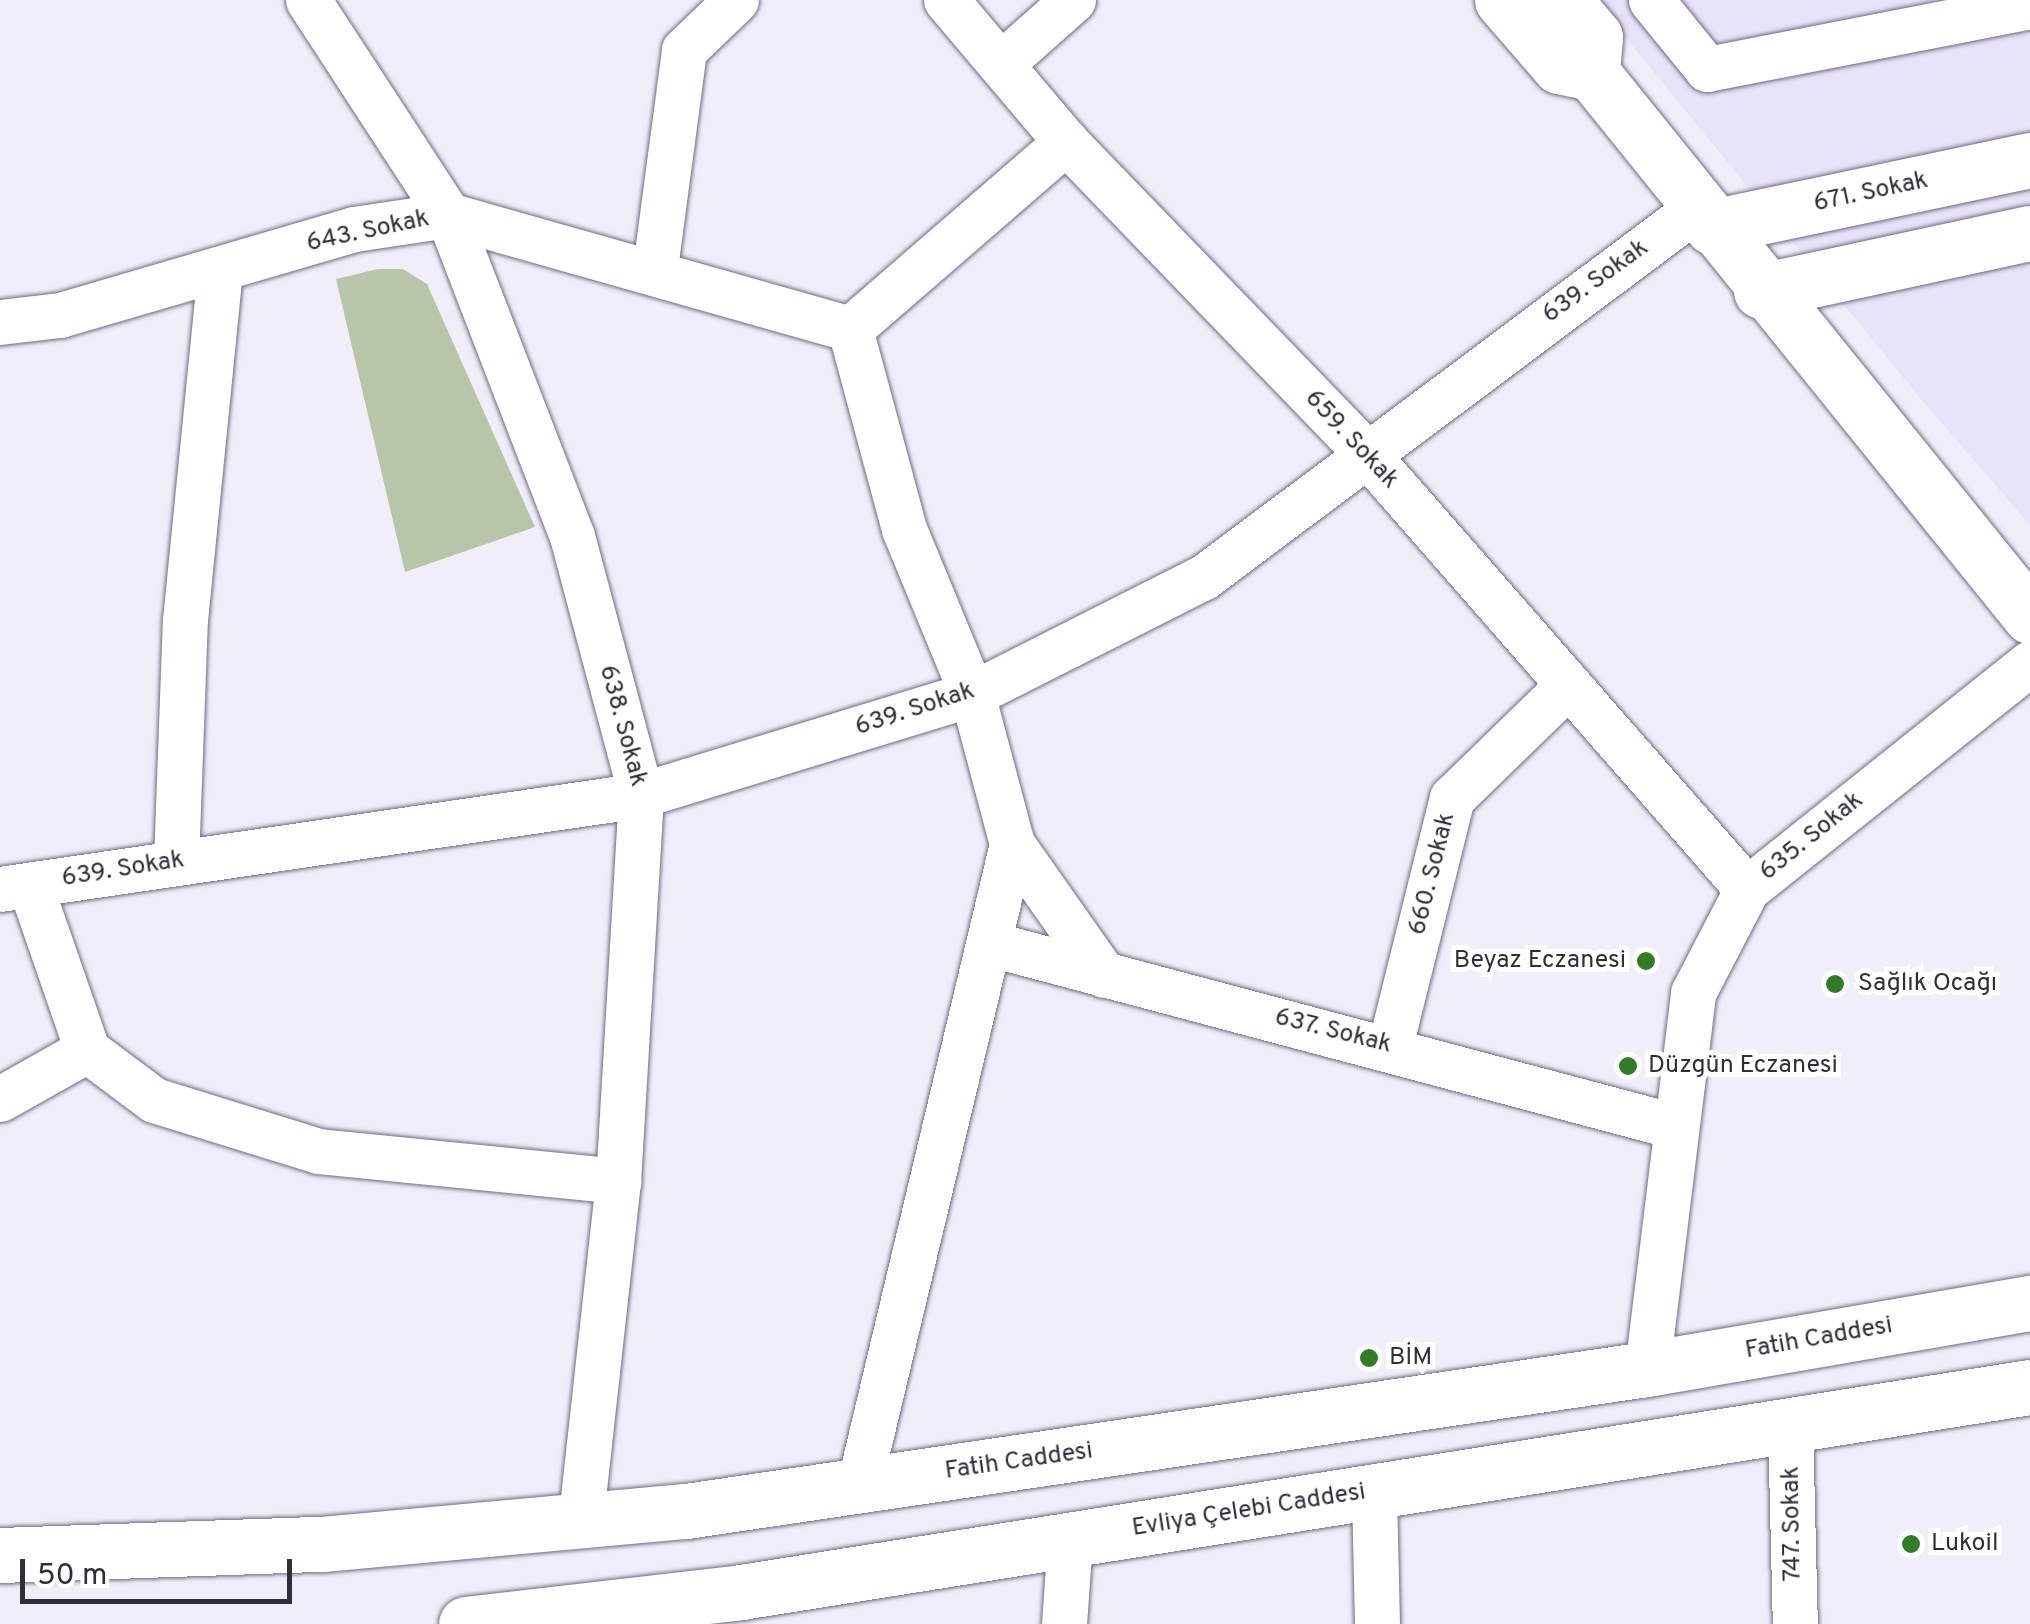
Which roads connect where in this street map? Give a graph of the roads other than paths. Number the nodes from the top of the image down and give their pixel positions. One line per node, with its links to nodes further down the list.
1 (308, 0): 13 (street, 638. Sokak)
2 (736, 0): 16 (street)
3 (946, 0): 9 (street, 659. Sokak)
4 (1073, 0): 9 (street)
5 (1502, 0): 10 (main road)
6 (1564, 0): 10 (main road)
7 (1651, 0): 8 (street)
8 (2030, 6)
9 (1002, 63): 11 (street, 659. Sokak)
10 (1592, 74): 14 (main road)
11 (1066, 142): 20 (street); 21 (street, 659. Sokak)
12 (2030, 160): 14 (main road, 671. Sokak)
13 (448, 215): 16 (street, 643. Sokak); 17 (street, 643. Sokak); 26 (street, 638. Sokak)
14 (1704, 217): 18 (main road); 21 (street, 639. Sokak)
15 (2030, 233): 18 (main road)
16 (655, 268): 20 (street, 643. Sokak)
17 (220, 270): 19 (street, 643. Sokak); 28 (street)
18 (1761, 291): 22 (main road)
19 (0, 322)
20 (850, 329): 25 (street)
21 (1364, 451): 24 (street, 659. Sokak); 25 (street, 639. Sokak)
22 (2030, 616)
23 (2030, 664): 30 (street, 635. Sokak)
24 (1566, 687): 30 (street, 659. Sokak); 33 (street, 660. Sokak)
25 (972, 694): 26 (street, 639. Sokak); 27 (street)
26 (642, 794): 28 (street, 639. Sokak); 37 (street, 638. Sokak)
27 (1012, 844): 31 (street); 32 (street)
28 (176, 862): 29 (street, 639. Sokak)
29 (15, 888): 34 (street)
30 (1747, 888): 36 (street, 635. Sokak)
31 (990, 944): 32 (street, 637. Sokak); 42 (street)
32 (1104, 975): 33 (street, 637. Sokak)
33 (1390, 1046): 36 (street, 637. Sokak)
34 (87, 1050): 35 (street); 37 (street)
35 (0, 1099)
36 (1674, 1126): 39 (street, 635. Sokak)
37 (618, 1182): 44 (street, 638. Sokak)
38 (2030, 1302): 39 (main road, Fatih Caddesi)
39 (1647, 1369): 42 (main road, Fatih Caddesi)
40 (2030, 1387): 41 (main road, Evliya Çelebi Caddesi)
41 (1790, 1425): 43 (main road, Evliya Çelebi Caddesi); 50 (street, 747. Sokak)
42 (860, 1485): 44 (main road, Fatih Caddesi)
43 (1374, 1492): 45 (main road, Evliya Çelebi Caddesi); 49 (street)
44 (581, 1518): 46 (main road, Fatih Caddesi)
45 (1070, 1538): 47 (main road, Evliya Çelebi Caddesi); 48 (street)
46 (0, 1555)
47 (466, 1624)
48 (1064, 1624)
49 (1377, 1624)
50 (1795, 1624)

